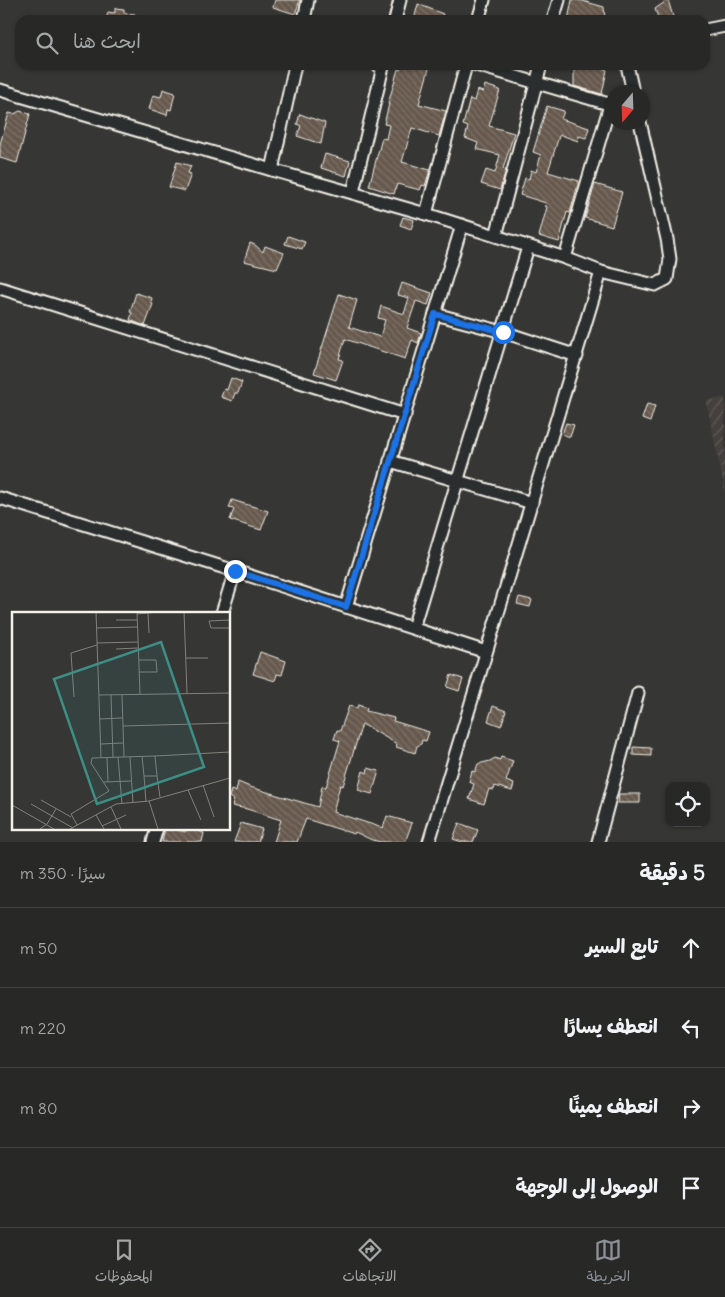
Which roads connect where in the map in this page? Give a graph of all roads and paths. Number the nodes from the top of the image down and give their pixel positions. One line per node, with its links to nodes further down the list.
1 (308, 0): 5 (street)
2 (400, 0): 6 (street)
3 (484, 0): 7 (street)
4 (559, 0): 8 (street)
5 (305, 15)
6 (396, 15)
7 (480, 15)
8 (554, 15)
9 (725, 26): 10 (street)
10 (710, 29)
11 (294, 70): 23 (street)
12 (380, 70): 24 (street)
13 (465, 70): 25 (street)
14 (493, 70): 17 (street)
15 (540, 70): 17 (street)
16 (628, 70): 18 (street)
17 (536, 83): 20 (street); 27 (street)
18 (631, 85)
19 (0, 90): 23 (street)
20 (605, 103)
21 (605, 125): 29 (street)
22 (642, 130): 30 (street)
23 (272, 170): 24 (street)
24 (353, 192): 25 (street)
25 (426, 214): 26 (street)
26 (462, 226): 27 (street); 32 (street)
27 (496, 236): 28 (street)
28 (528, 247): 29 (street); 33 (street)
29 (565, 258): 30 (street)
30 (601, 272): 34 (street)
31 (0, 288): 35 (street)
32 (435, 314): 33 (street); 35 (street)
33 (503, 332): 34 (street); 37 (street)
34 (576, 356): 39 (street)
35 (405, 415): 36 (street)
36 (390, 462): 37 (street); 41 (street)
37 (458, 481): 39 (street); 43 (street)
38 (0, 498): 40 (street)
39 (532, 503): 44 (street)
40 (235, 571): 41 (street); 42 (street)
41 (346, 607): 43 (street)
42 (222, 612)
43 (413, 628): 44 (street)
44 (486, 652): 48 (street)
45 (638, 693): 49 (street)
46 (157, 829): 47 (street)
47 (153, 842)
48 (429, 842)
49 (598, 842)

